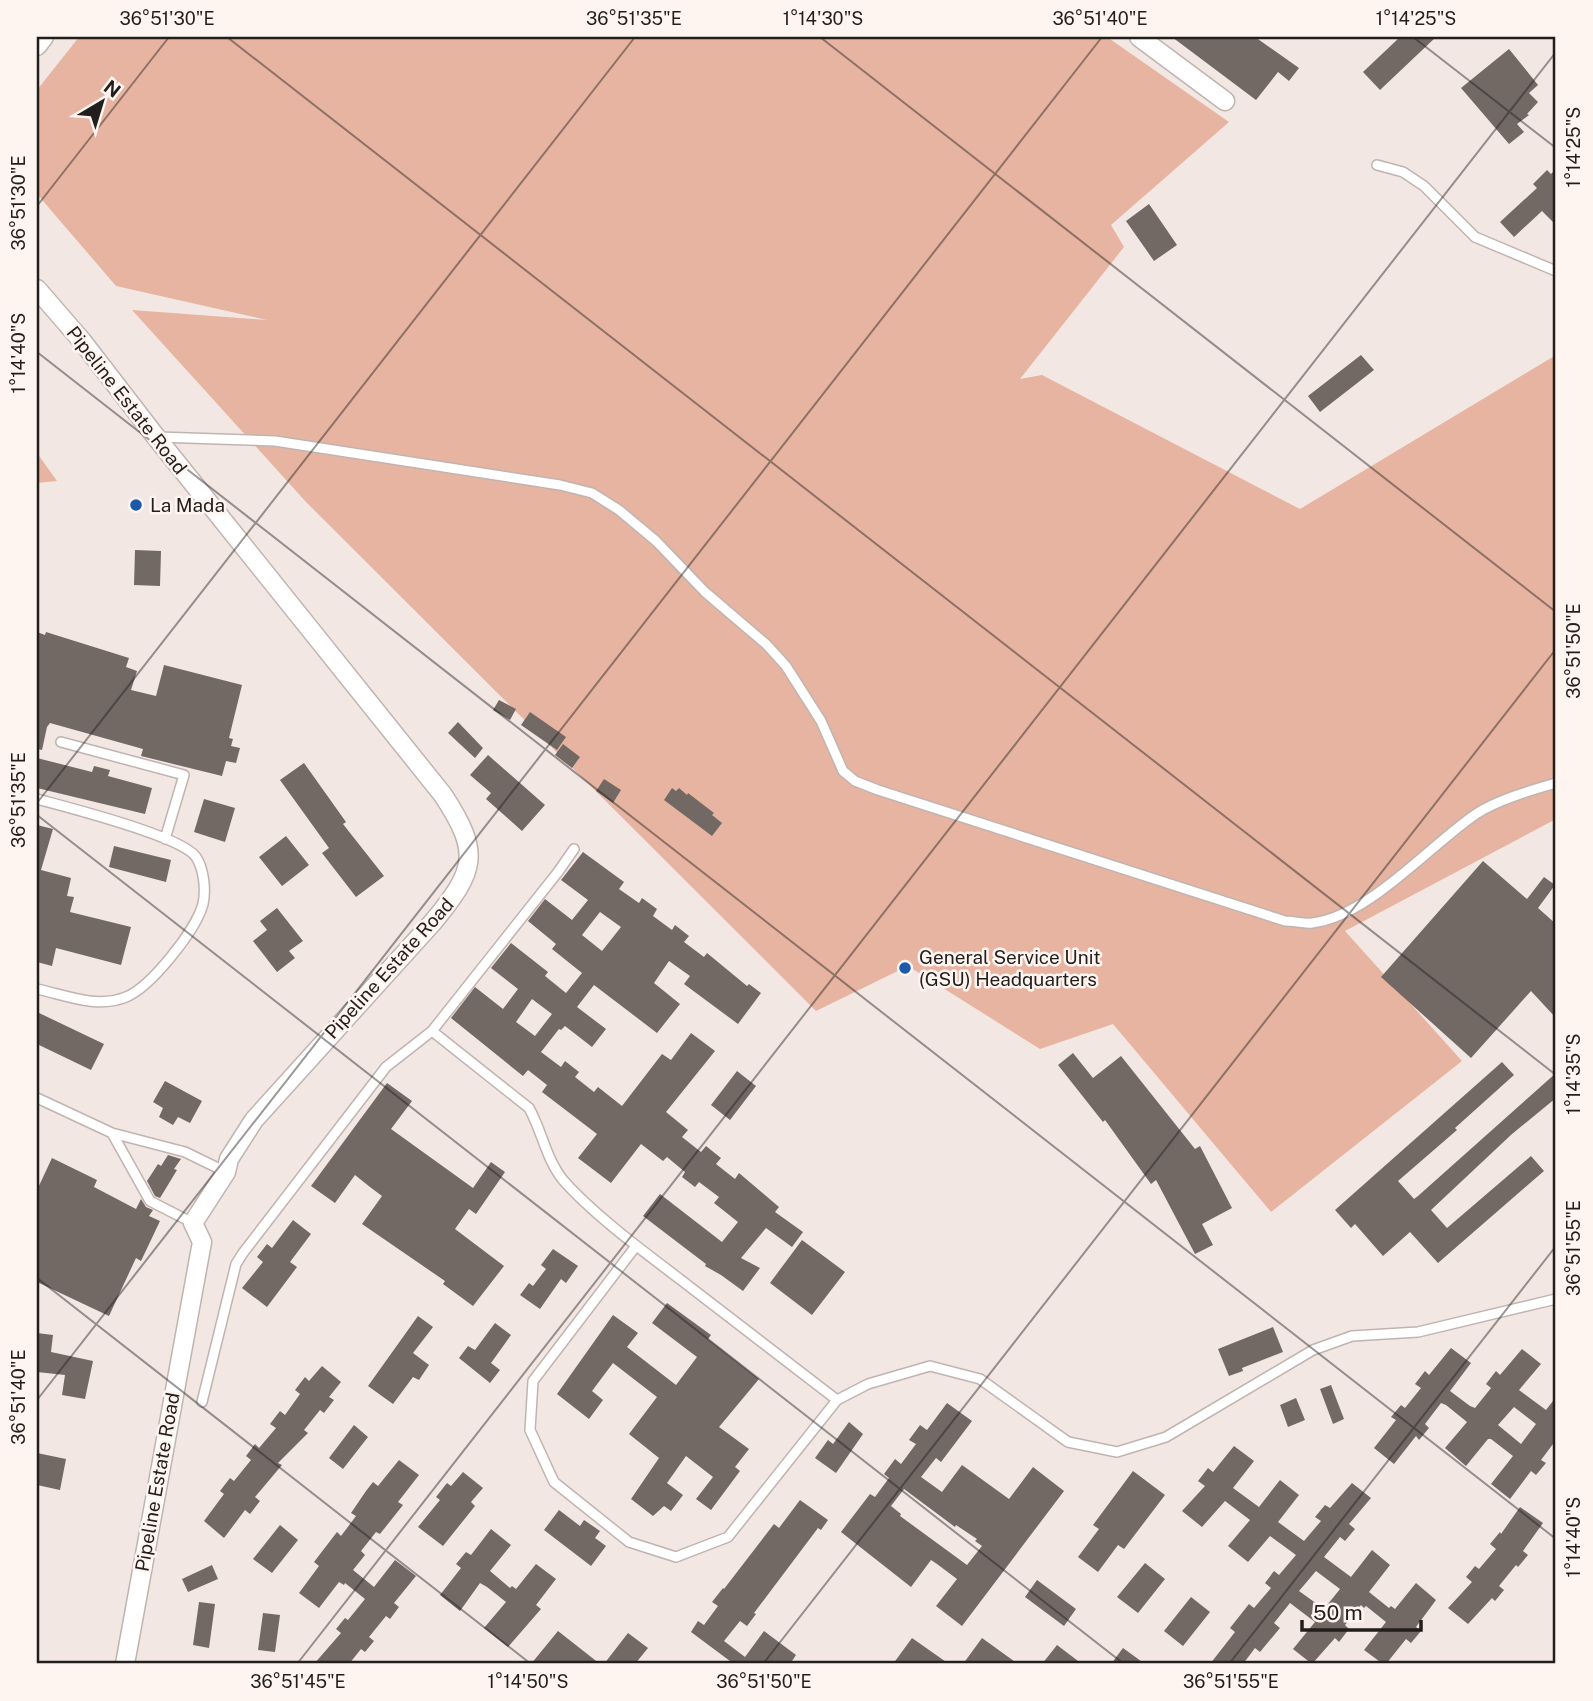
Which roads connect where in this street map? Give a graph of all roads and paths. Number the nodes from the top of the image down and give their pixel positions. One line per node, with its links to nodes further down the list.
1 (44, 37): 3 (street)
2 (1139, 37): 4 (street)
3 (37, 46)
4 (1225, 100)
5 (1377, 164): 6 (lane)
6 (1556, 271)
7 (37, 289): 8 (street, Pipeline Estate Road)
8 (156, 437): 10 (lane); 18 (street, Pipeline Estate Road)
9 (61, 742): 12 (lane)
10 (1556, 783)
11 (37, 799): 12 (lane)
12 (165, 839): 14 (lane)
13 (574, 849): 15 (lane)
14 (37, 989)
15 (432, 1031): 20 (lane); 23 (lane)
16 (37, 1098): 17 (lane)
17 (112, 1133): 18 (lane); 19 (lane)
18 (226, 1172): 19 (street, Pipeline Estate Road)
19 (193, 1223): 24 (street, Pipeline Estate Road)
20 (636, 1246): 22 (lane); 22 (lane)
21 (1556, 1299): 22 (lane)
22 (837, 1401)
23 (202, 1402)
24 (125, 1664)

